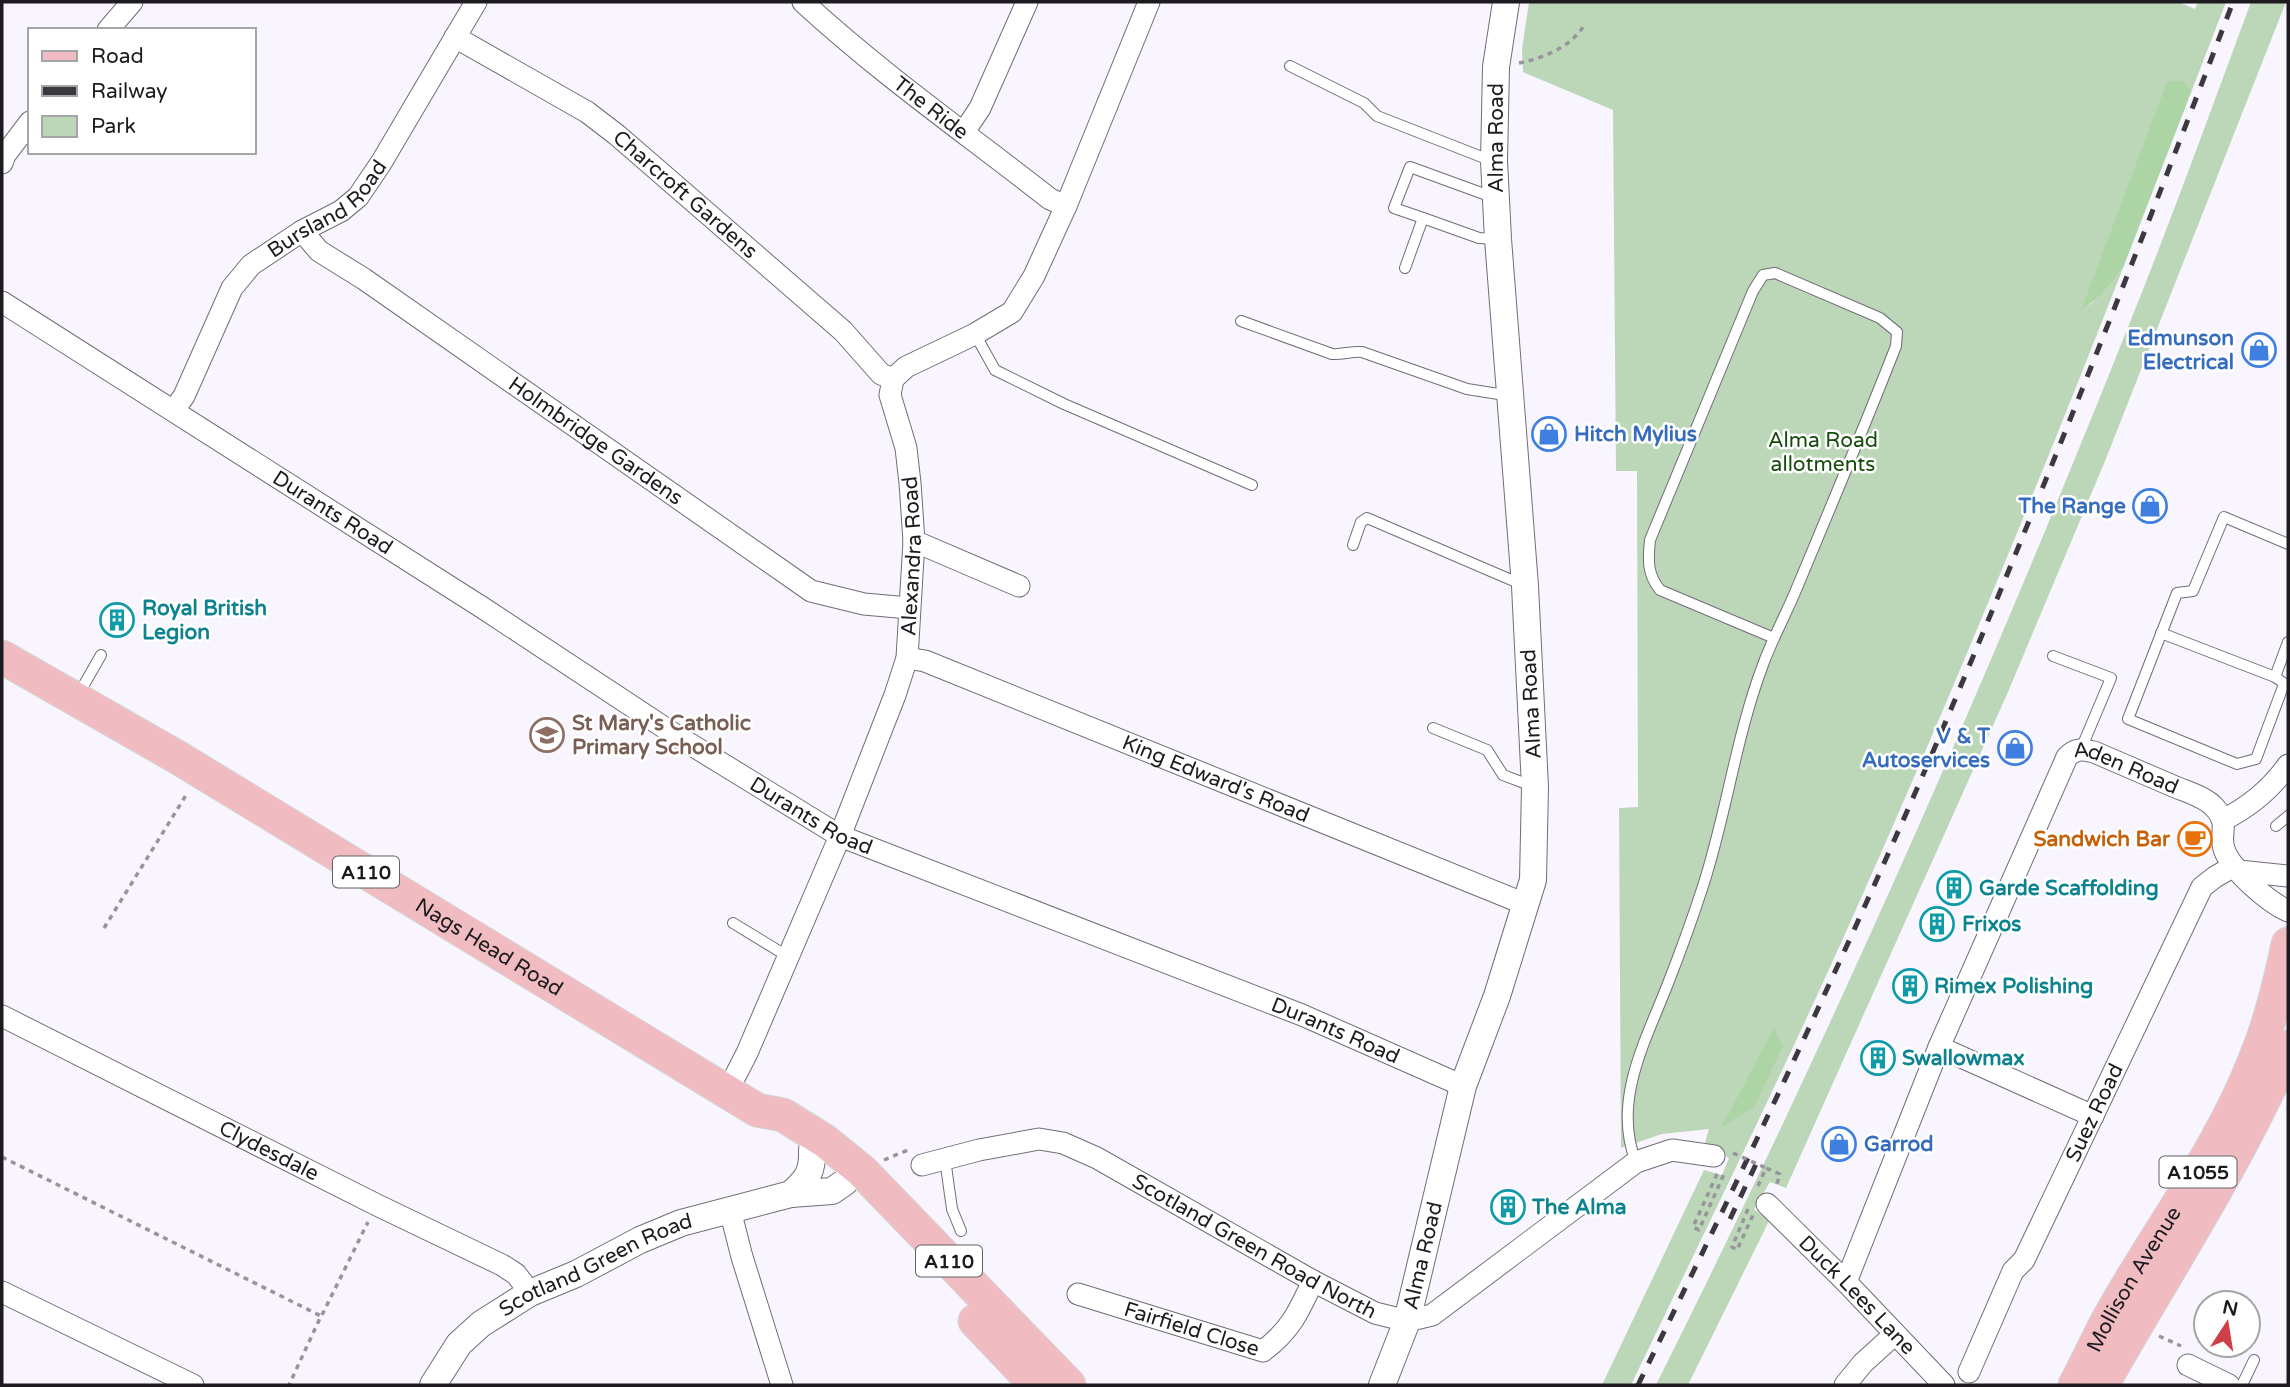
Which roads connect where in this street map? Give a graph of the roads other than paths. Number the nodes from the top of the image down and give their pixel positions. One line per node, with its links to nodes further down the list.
1 (132, 2): 7 (street)
2 (476, 2): 8 (street, Bursland Road)
3 (803, 2): 11 (street, The Ride)
4 (1027, 2): 11 (street)
5 (1149, 2): 15 (street)
6 (1506, 2): 13 (street, Alma Road)
7 (110, 28)
8 (455, 37): 17 (street, Bursland Road); 23 (street, Charcroft Gardens)
9 (1290, 66): 13 (lane)
10 (28, 124): 12 (street)
11 (964, 132): 15 (street, The Ride)
12 (5, 149)
13 (1494, 161): 14 (street, Alma Road)
14 (1496, 194): 16 (lane); 18 (street, Alma Road)
15 (1066, 205): 22 (street)
16 (1423, 218): 18 (lane); 19 (lane)
17 (302, 231): 25 (street, Bursland Road); 32 (street, Holmbridge Gardens)
18 (1498, 239): 24 (street, Alma Road)
19 (1405, 268)
20 (2, 302): 25 (street, Durants Road)
21 (1241, 321): 24 (lane)
22 (975, 334): 23 (street); 26 (lane)
23 (893, 379): 27 (street, Alexandra Road)
24 (1511, 396): 31 (street, Alma Road)
25 (174, 410): 49 (street, Durants Road)
26 (1252, 485)
27 (914, 541): 30 (street); 32 (street, Alexandra Road)
28 (2288, 544): 33 (lane)
29 (1353, 545): 31 (lane)
30 (1019, 586)
31 (1525, 586): 45 (street, Alma Road)
32 (909, 608): 39 (street, Alexandra Road)
33 (2161, 633): 40 (lane); 40 (lane)
34 (1774, 638): 34 (lane); 66 (lane)
35 (2288, 642): 40 (lane)
36 (101, 655): 41 (lane)
37 (2053, 656): 43 (lane)
38 (2, 657): 41 (main road, Nags Head Road / A110)
39 (907, 658): 49 (street, Alexandra Road); 52 (street, King Edward's Road)
40 (2282, 683)
41 (75, 699): 61 (main road, Nags Head Road / A110)
42 (1433, 728): 45 (lane)
43 (2081, 749): 47 (street, Aden Road); 58 (street, Aden Road)
44 (2288, 765): 47 (street)
45 (1535, 787): 52 (street, Alma Road)
46 (2288, 816): 48 (lane)
47 (2223, 820): 50 (street)
48 (2276, 826)
49 (840, 836): 56 (street, Alexandra Road); 60 (street, Durants Road)
50 (2237, 869): 51 (street); 53 (street); 62 (street, Suez Road)
51 (2288, 876)
52 (1525, 904): 60 (street, Alma Road)
53 (2288, 911)
54 (733, 923): 56 (lane)
55 (2288, 944): 91 (main road, Mollison Avenue / A1055)
56 (787, 956): 61 (street, Alexandra Road)
57 (2, 1016): 76 (street, Clydesdale)
58 (1939, 1047): 62 (street); 74 (street, Aden Road)
59 (2285, 1064): 92 (main road, Mollison Avenue / A1055)
60 (1463, 1086): 78 (street, Alma Road)
61 (728, 1090): 63 (main road, Nags Head Road / A110)
62 (2093, 1116): 82 (street, Suez Road)
63 (818, 1145): 68 (main road); 69 (street); 87 (main road, A110)
64 (915, 1158): 65 (street, Scotland Green Road North)
65 (945, 1159): 72 (lane); 73 (street, Scotland Green Road North)
66 (1636, 1162): 67 (street, Scotland Green Road North); 78 (street, Scotland Green Road North)
67 (1723, 1162)
68 (845, 1182): 69 (street, Scotland Green Road); 86 (main road, A110)
69 (791, 1194): 71 (street, Scotland Green Road)
70 (1768, 1204): 74 (street, Duck Lees Lane)
71 (730, 1210): 76 (street, Scotland Green Road); 85 (street)
72 (961, 1231)
73 (1313, 1281): 77 (street, Fairfield Close); 78 (street, Scotland Green Road North)
74 (1846, 1282): 79 (street, Duck Lees Lane)
75 (2, 1292): 83 (street)
76 (530, 1293): 84 (street, Scotland Green Road)
77 (1077, 1294)
78 (1407, 1321): 88 (street, Alma Road)
79 (1895, 1334): 89 (street); 90 (street, Duck Lees Lane)
80 (2254, 1360): 94 (lane)
81 (2188, 1365): 93 (street)
82 (1969, 1371)
83 (193, 1385)
84 (433, 1385)
85 (782, 1385)
86 (1036, 1385)
87 (1069, 1385)
88 (1382, 1385)
89 (1845, 1385)
90 (1944, 1385)
91 (2076, 1385)
92 (2102, 1385)
93 (2230, 1385)
94 (2242, 1385)

